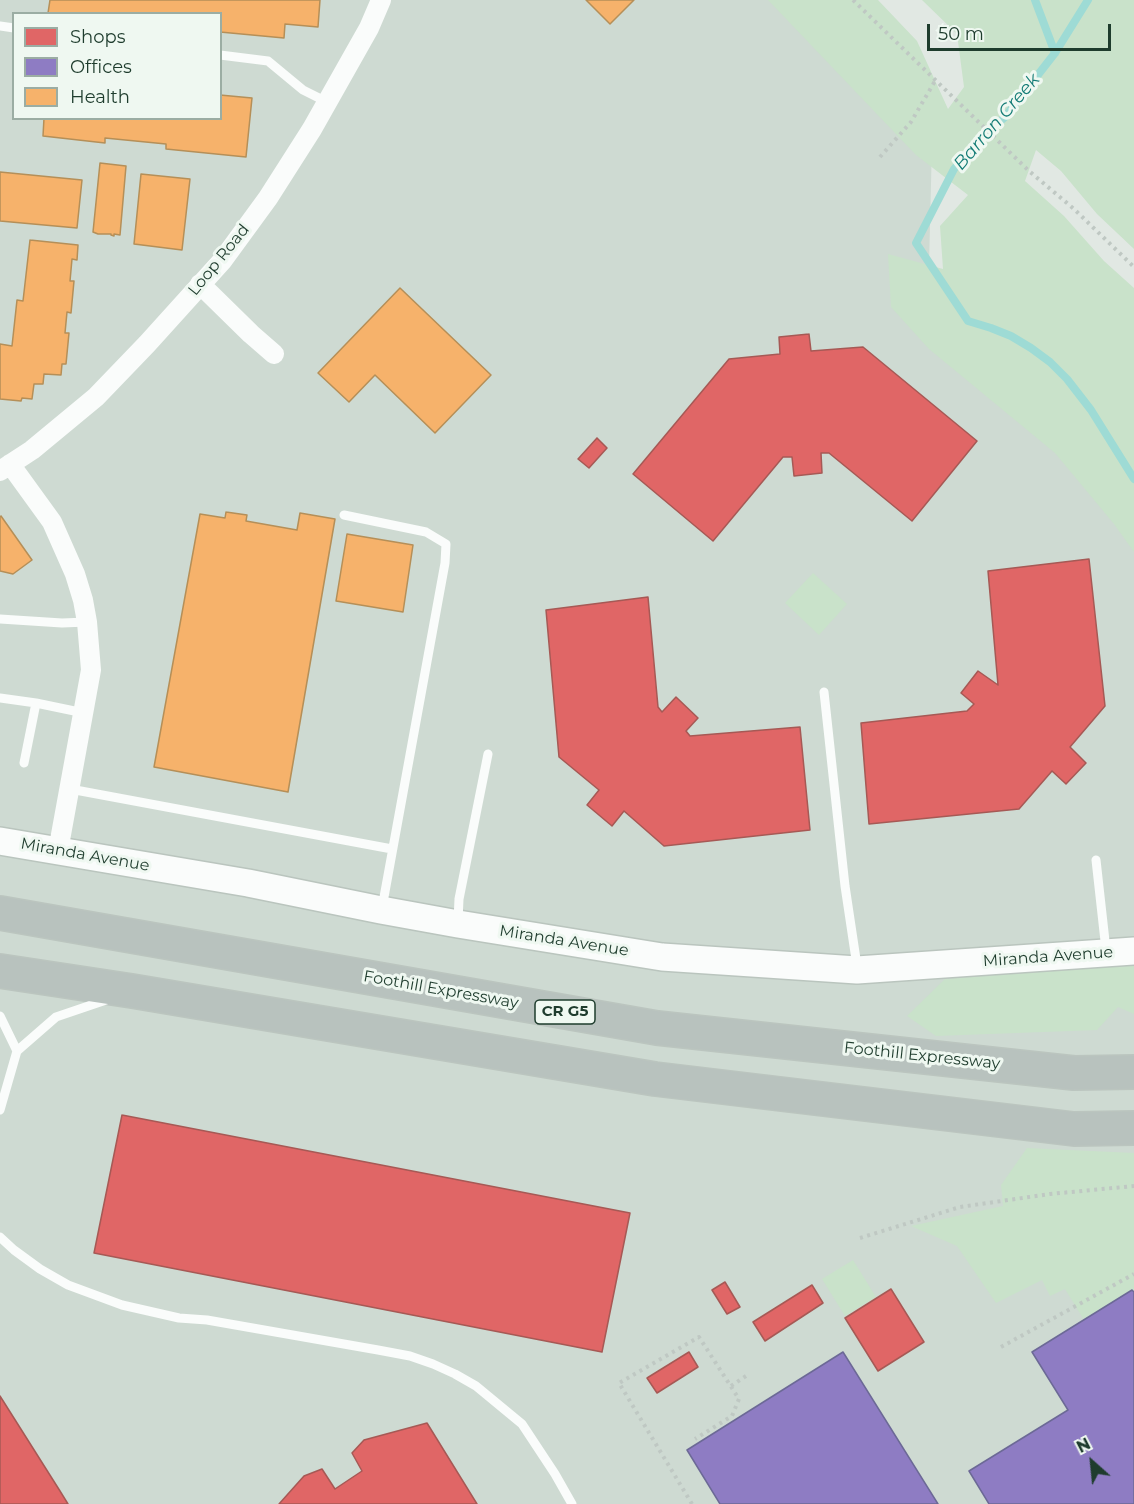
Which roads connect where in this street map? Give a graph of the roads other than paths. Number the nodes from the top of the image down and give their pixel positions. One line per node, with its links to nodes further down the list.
1 (381, 0): 3 (street, Loop Road)
2 (222, 55): 3 (lane)
3 (327, 102): 4 (street, Loop Road)
4 (201, 284): 5 (street); 6 (street, Loop Road)
5 (274, 354)
6 (5, 468): 9 (street)
7 (344, 515): 18 (lane)
8 (0, 619): 9 (lane)
9 (87, 622): 13 (street)
10 (824, 692): 26 (lane)
11 (0, 698): 12 (lane)
12 (36, 703): 13 (lane); 15 (lane)
13 (84, 713): 16 (street)
14 (488, 754): 23 (lane)
15 (24, 763)
16 (70, 789): 18 (lane); 19 (street)
17 (0, 841): 19 (street, Miranda Avenue)
18 (392, 849): 21 (lane)
19 (58, 851): 21 (street, Miranda Avenue)
20 (1096, 860): 25 (lane)
21 (381, 910): 23 (street, Miranda Avenue)
22 (0, 913): 31 (highway, Foothill Expressway / CR G5)
23 (458, 924): 26 (street, Miranda Avenue)
24 (1134, 951): 25 (street, Miranda Avenue)
25 (1106, 953): 26 (street, Miranda Avenue)
26 (857, 970)
27 (0, 971): 28 (highway)
28 (132, 991): 30 (lane); 33 (highway)
29 (0, 1016): 30 (lane)
30 (17, 1052): 32 (lane)
31 (1134, 1072)
32 (0, 1110)
33 (1134, 1128)
34 (0, 1236): 35 (lane)
35 (572, 1504)

